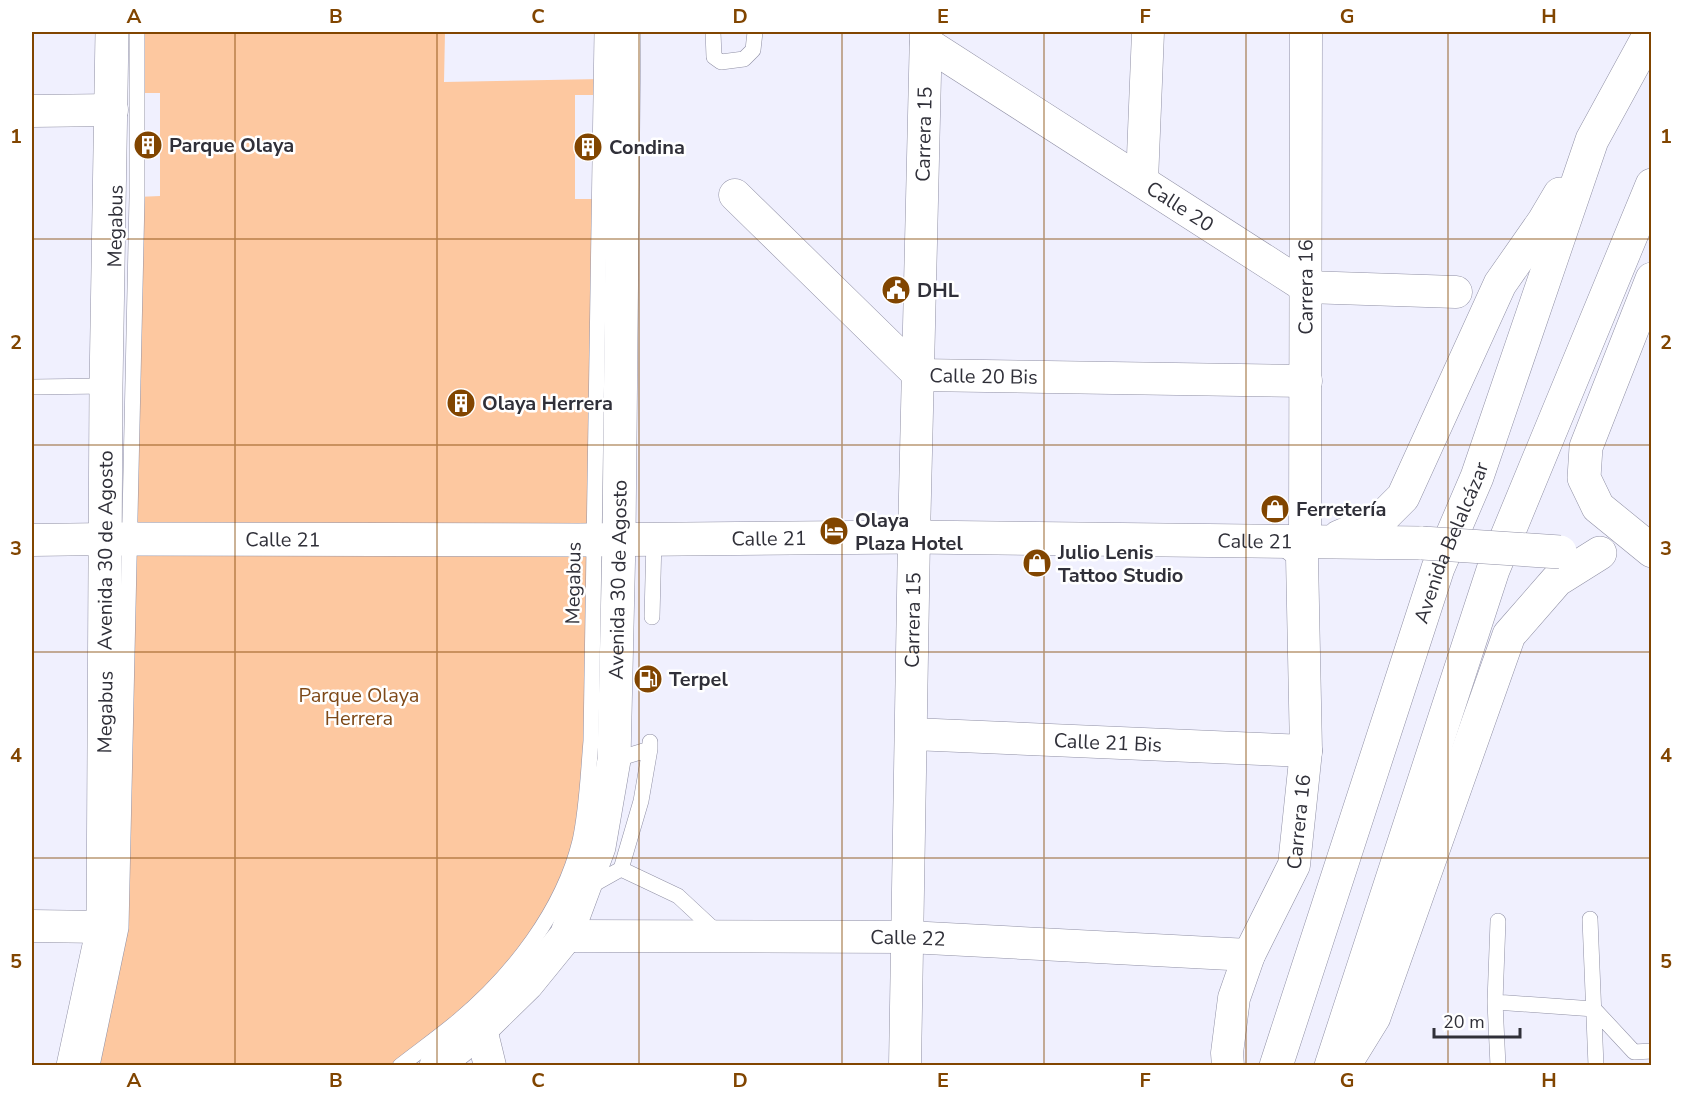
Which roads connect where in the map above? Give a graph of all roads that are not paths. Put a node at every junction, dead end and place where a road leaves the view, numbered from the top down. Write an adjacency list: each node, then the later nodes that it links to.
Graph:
1 (112, 32): 11 (main road, Avenida 30 de Agosto)
2 (137, 32): 25 (lane, Megabus)
3 (602, 32): 26 (lane, Megabus)
4 (624, 32): 26 (main road, Avenida 30 de Agosto)
5 (713, 32): 6 (lane)
6 (754, 32)
7 (1148, 32): 14 (street)
8 (1306, 32): 18 (street, Carrera 16)
9 (1651, 32): 13 (main road, Avenida Belalcázar)
10 (926, 38): 14 (street, Calle 20); 20 (street, Carrera 15)
11 (112, 110): 12 (street); 22 (main road, Avenida 30 de Agosto)
12 (32, 111)
13 (1592, 140): 29 (main road); 57 (main road, Avenida Belalcázar)
14 (1142, 181): 18 (street, Calle 20)
15 (1652, 185): 58 (main road)
16 (735, 195): 20 (street, Calle 20 Bis)
17 (1652, 279): 30 (main road)
18 (1306, 287): 19 (street); 21 (street, Carrera 16)
19 (1456, 292)
20 (919, 375): 21 (street, Calle 20 Bis); 24 (street, Carrera 15)
21 (1306, 381): 29 (street, Carrera 16)
22 (106, 386): 23 (lane); 25 (main road, Avenida 30 de Agosto)
23 (32, 387)
24 (914, 537): 27 (main road, Calle 21); 29 (main road, Calle 21); 33 (street, Carrera 15)
25 (118, 539): 26 (main road, Calle 21); 28 (street, Calle 21); 41 (main road, Avenida 30 de Agosto); 51 (lane, Megabus)
26 (607, 539): 27 (main road, Calle 21); 35 (main road, Avenida 30 de Agosto); 52 (lane, Megabus)
27 (654, 539): 32 (lane)
28 (32, 540)
29 (1304, 548): 31 (main road, Calle 21, bridge); 34 (street, Carrera 16)
30 (1652, 552): 31 (main road, Calle 21)
31 (1599, 553): 59 (main road)
32 (652, 617)
33 (912, 734): 34 (street, Calle 21 Bis); 44 (street, Carrera 15)
34 (1306, 751): 45 (street, Carrera 16)
35 (614, 760): 36 (lane); 37 (main road, Avenida 30 de Agosto)
36 (621, 869): 37 (lane); 43 (lane)
37 (584, 890): 42 (main road, Avenida 30 de Agosto)
38 (1590, 919): 47 (lane)
39 (1498, 921): 46 (lane)
40 (32, 926): 41 (street)
41 (103, 927): 50 (main road, Avenida 30 de Agosto)
42 (566, 936): 43 (street, Calle 22); 48 (main road, Avenida 30 de Agosto)
43 (722, 936): 44 (street, Calle 22)
44 (908, 937): 45 (street, Calle 22); 55 (street, Carrera 15)
45 (1249, 956): 56 (street, Carrera 16)
46 (1495, 1002): 47 (lane); 60 (lane)
47 (1594, 1009): 49 (lane); 61 (lane)
48 (481, 1029): 53 (main road, Avenida 30 de Agosto); 54 (street)
49 (1652, 1052)
50 (73, 1065)
51 (92, 1065)
52 (399, 1065)
53 (436, 1065)
54 (490, 1065)
55 (905, 1065)
56 (1228, 1065)
57 (1276, 1065)
58 (1331, 1065)
59 (1344, 1065)
60 (1498, 1065)
61 (1596, 1065)

